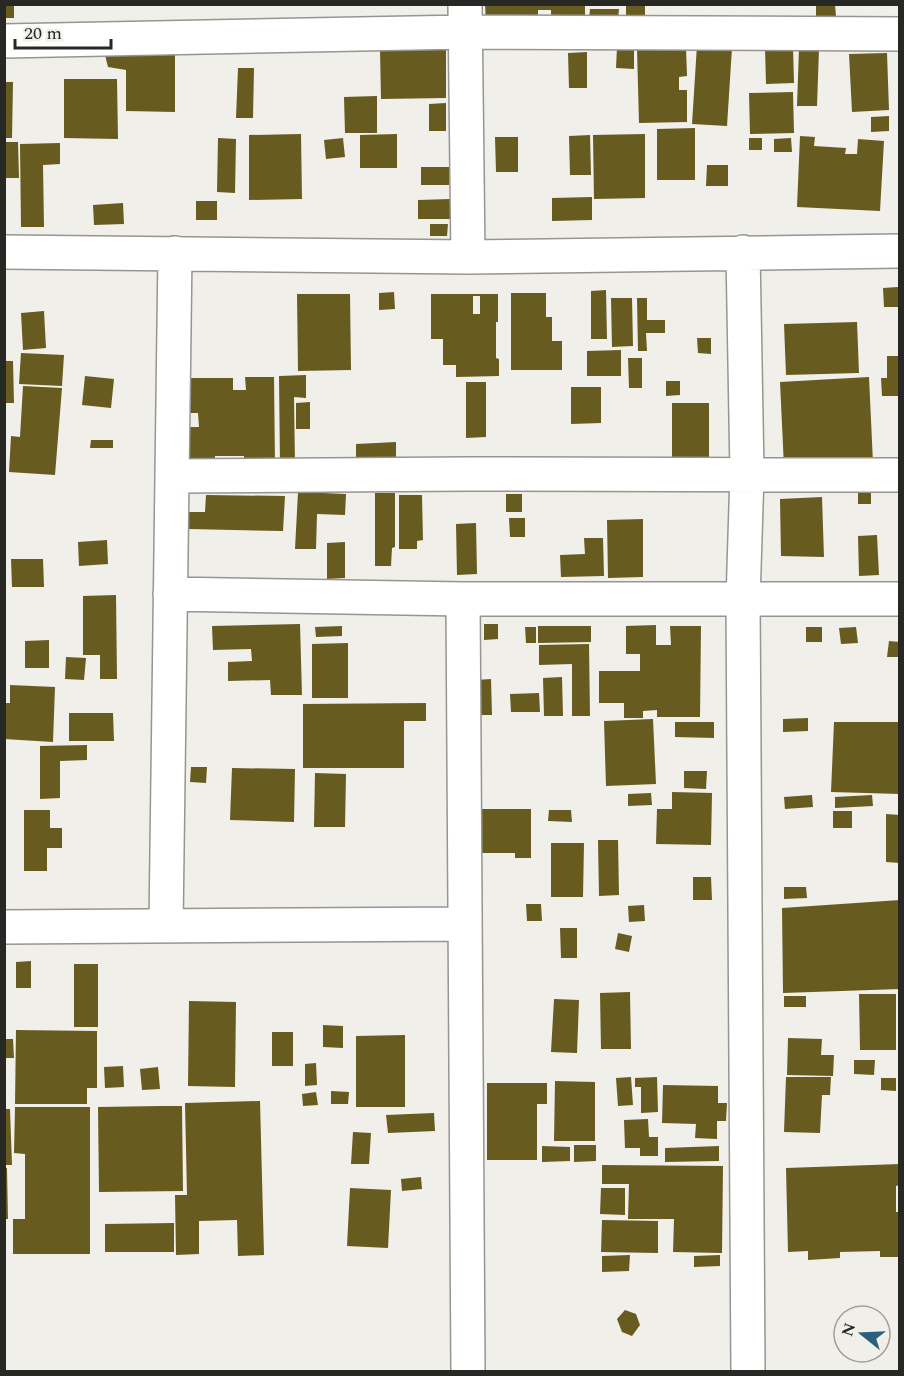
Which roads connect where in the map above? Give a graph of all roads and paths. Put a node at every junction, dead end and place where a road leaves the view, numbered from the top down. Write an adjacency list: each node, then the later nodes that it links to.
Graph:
1 (465, 18): 2 (street); 3 (street); 8 (street)
2 (900, 34)
3 (4, 41)
4 (900, 250): 6 (street)
5 (4, 252): 7 (street)
6 (743, 252): 8 (street); 9 (street)
7 (175, 253): 8 (street); 11 (street)
8 (468, 257)
9 (747, 474): 10 (street); 11 (street); 15 (street)
10 (900, 475)
11 (172, 476): 12 (street)
12 (171, 594): 13 (street); 17 (street)
13 (463, 599): 15 (street); 16 (street)
14 (900, 599): 15 (street)
15 (743, 600): 20 (street)
16 (465, 924): 17 (street); 19 (street)
17 (166, 926): 18 (street)
18 (4, 927)
19 (468, 1371)
20 (748, 1371)

